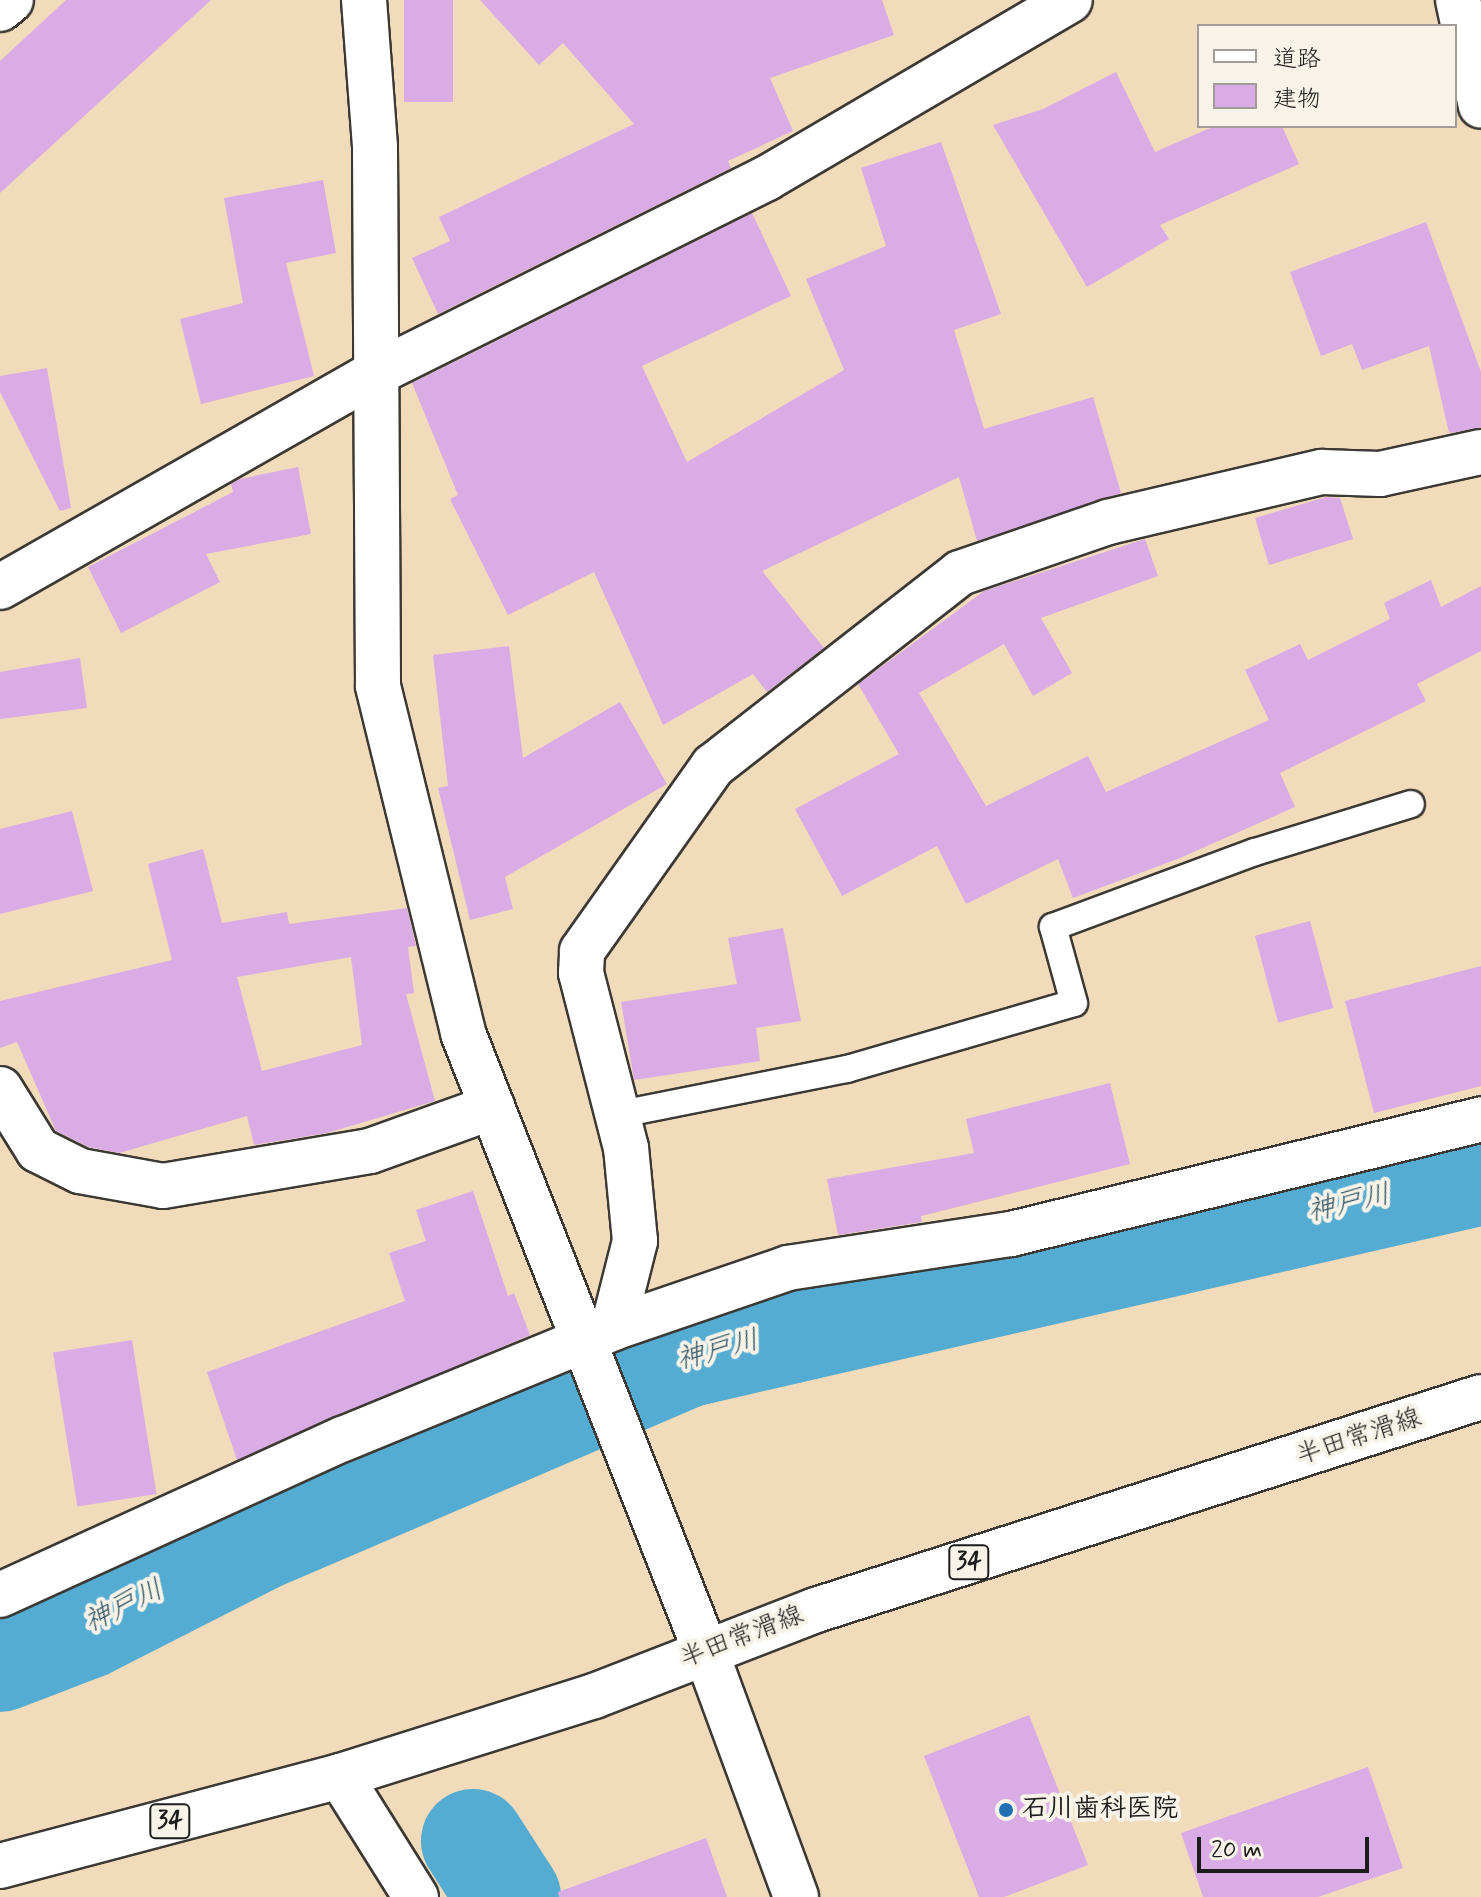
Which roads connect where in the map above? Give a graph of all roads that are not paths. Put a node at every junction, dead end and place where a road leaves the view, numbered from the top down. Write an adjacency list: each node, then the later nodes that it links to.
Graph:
1 (11, 0): 5 (street)
2 (364, 0): 7 (street)
3 (1070, 0): 7 (street)
4 (1458, 0): 6 (street)
5 (0, 9)
6 (1481, 106)
7 (374, 374): 9 (street); 12 (street)
8 (1481, 452): 13 (street)
9 (0, 587)
10 (1411, 804): 13 (lane)
11 (0, 1089): 12 (street)
12 (492, 1107): 15 (street)
13 (616, 1115): 15 (street)
14 (1481, 1119): 15 (street)
15 (594, 1342): 17 (street); 18 (street)
16 (1481, 1397): 18 (street, 半田常滑線 / 34)
17 (0, 1595)
18 (706, 1652): 19 (street, 半田常滑線 / 34); 22 (street)
19 (340, 1776): 20 (street, 半田常滑線 / 34); 21 (street)
20 (0, 1866)
21 (416, 1897)
22 (796, 1897)

